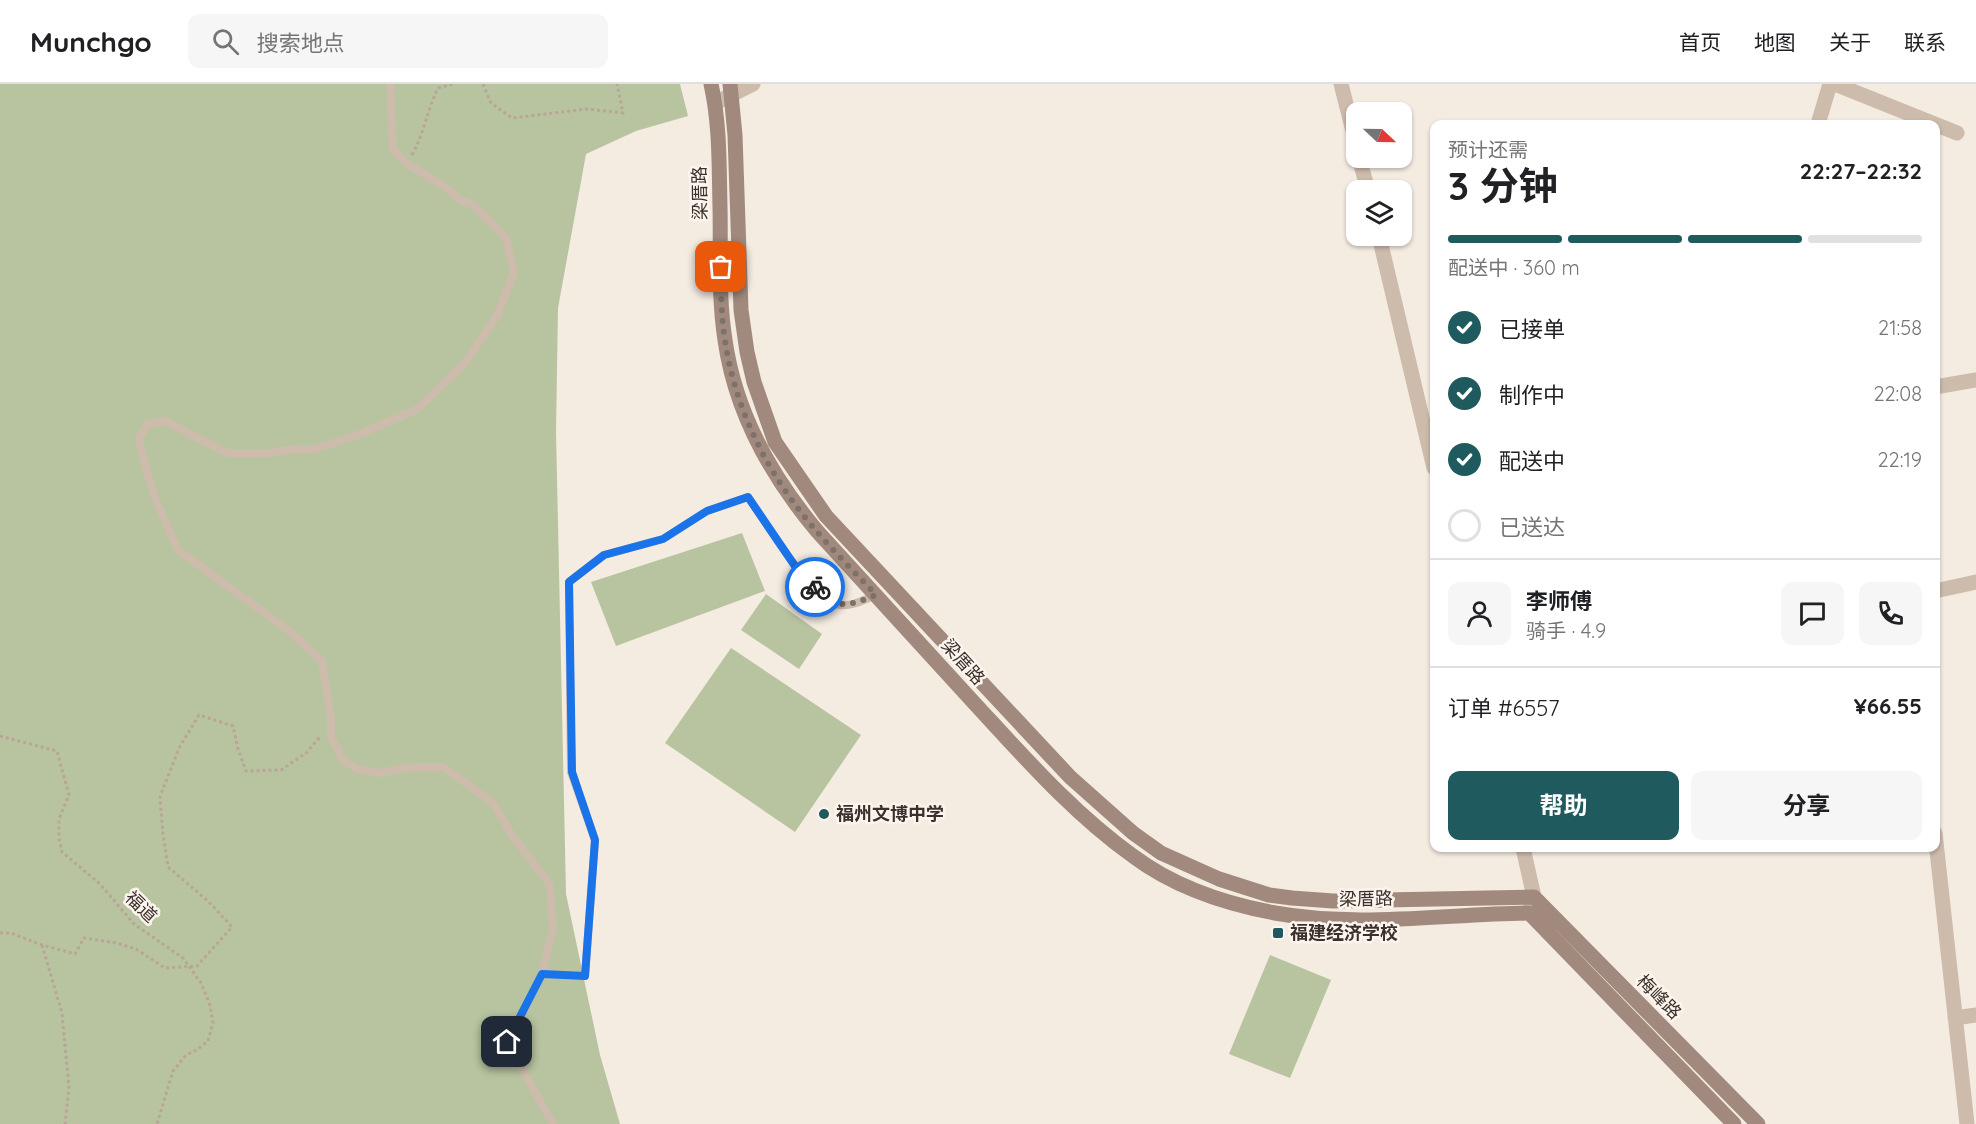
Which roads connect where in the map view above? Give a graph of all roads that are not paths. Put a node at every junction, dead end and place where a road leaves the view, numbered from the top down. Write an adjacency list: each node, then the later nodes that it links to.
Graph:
1 (390, 84): 25 (lane)
2 (711, 84): 8 (main road, 梁厝路)
3 (753, 84): 7 (street)
4 (1341, 84): 9 (street)
5 (1830, 84): 10 (street)
6 (1835, 84): 11 (street)
7 (731, 89): 8 (street); 23 (main road, 梁厝路)
8 (715, 103): 20 (main road, 梁厝路)
9 (1346, 104)
10 (1819, 120)
11 (1925, 120)
12 (1940, 126): 13 (street)
13 (1957, 133)
14 (1381, 246): 17 (street)
15 (1976, 380): 16 (street)
16 (1940, 386)
17 (1430, 451)
18 (1976, 582): 19 (street)
19 (1940, 590)
20 (876, 595): 24 (main road, 梁厝路); 25 (lane)
21 (1523, 852): 23 (street)
22 (1937, 852): 27 (street)
23 (1534, 897): 24 (street); 30 (main road, 梅峰路)
24 (1529, 913): 29 (main road, 梅峰路)
25 (542, 974): 28 (lane)
26 (1976, 1016): 27 (street)
27 (1956, 1018): 31 (street)
28 (553, 1124)
29 (1734, 1124)
30 (1758, 1124)
31 (1967, 1124)

